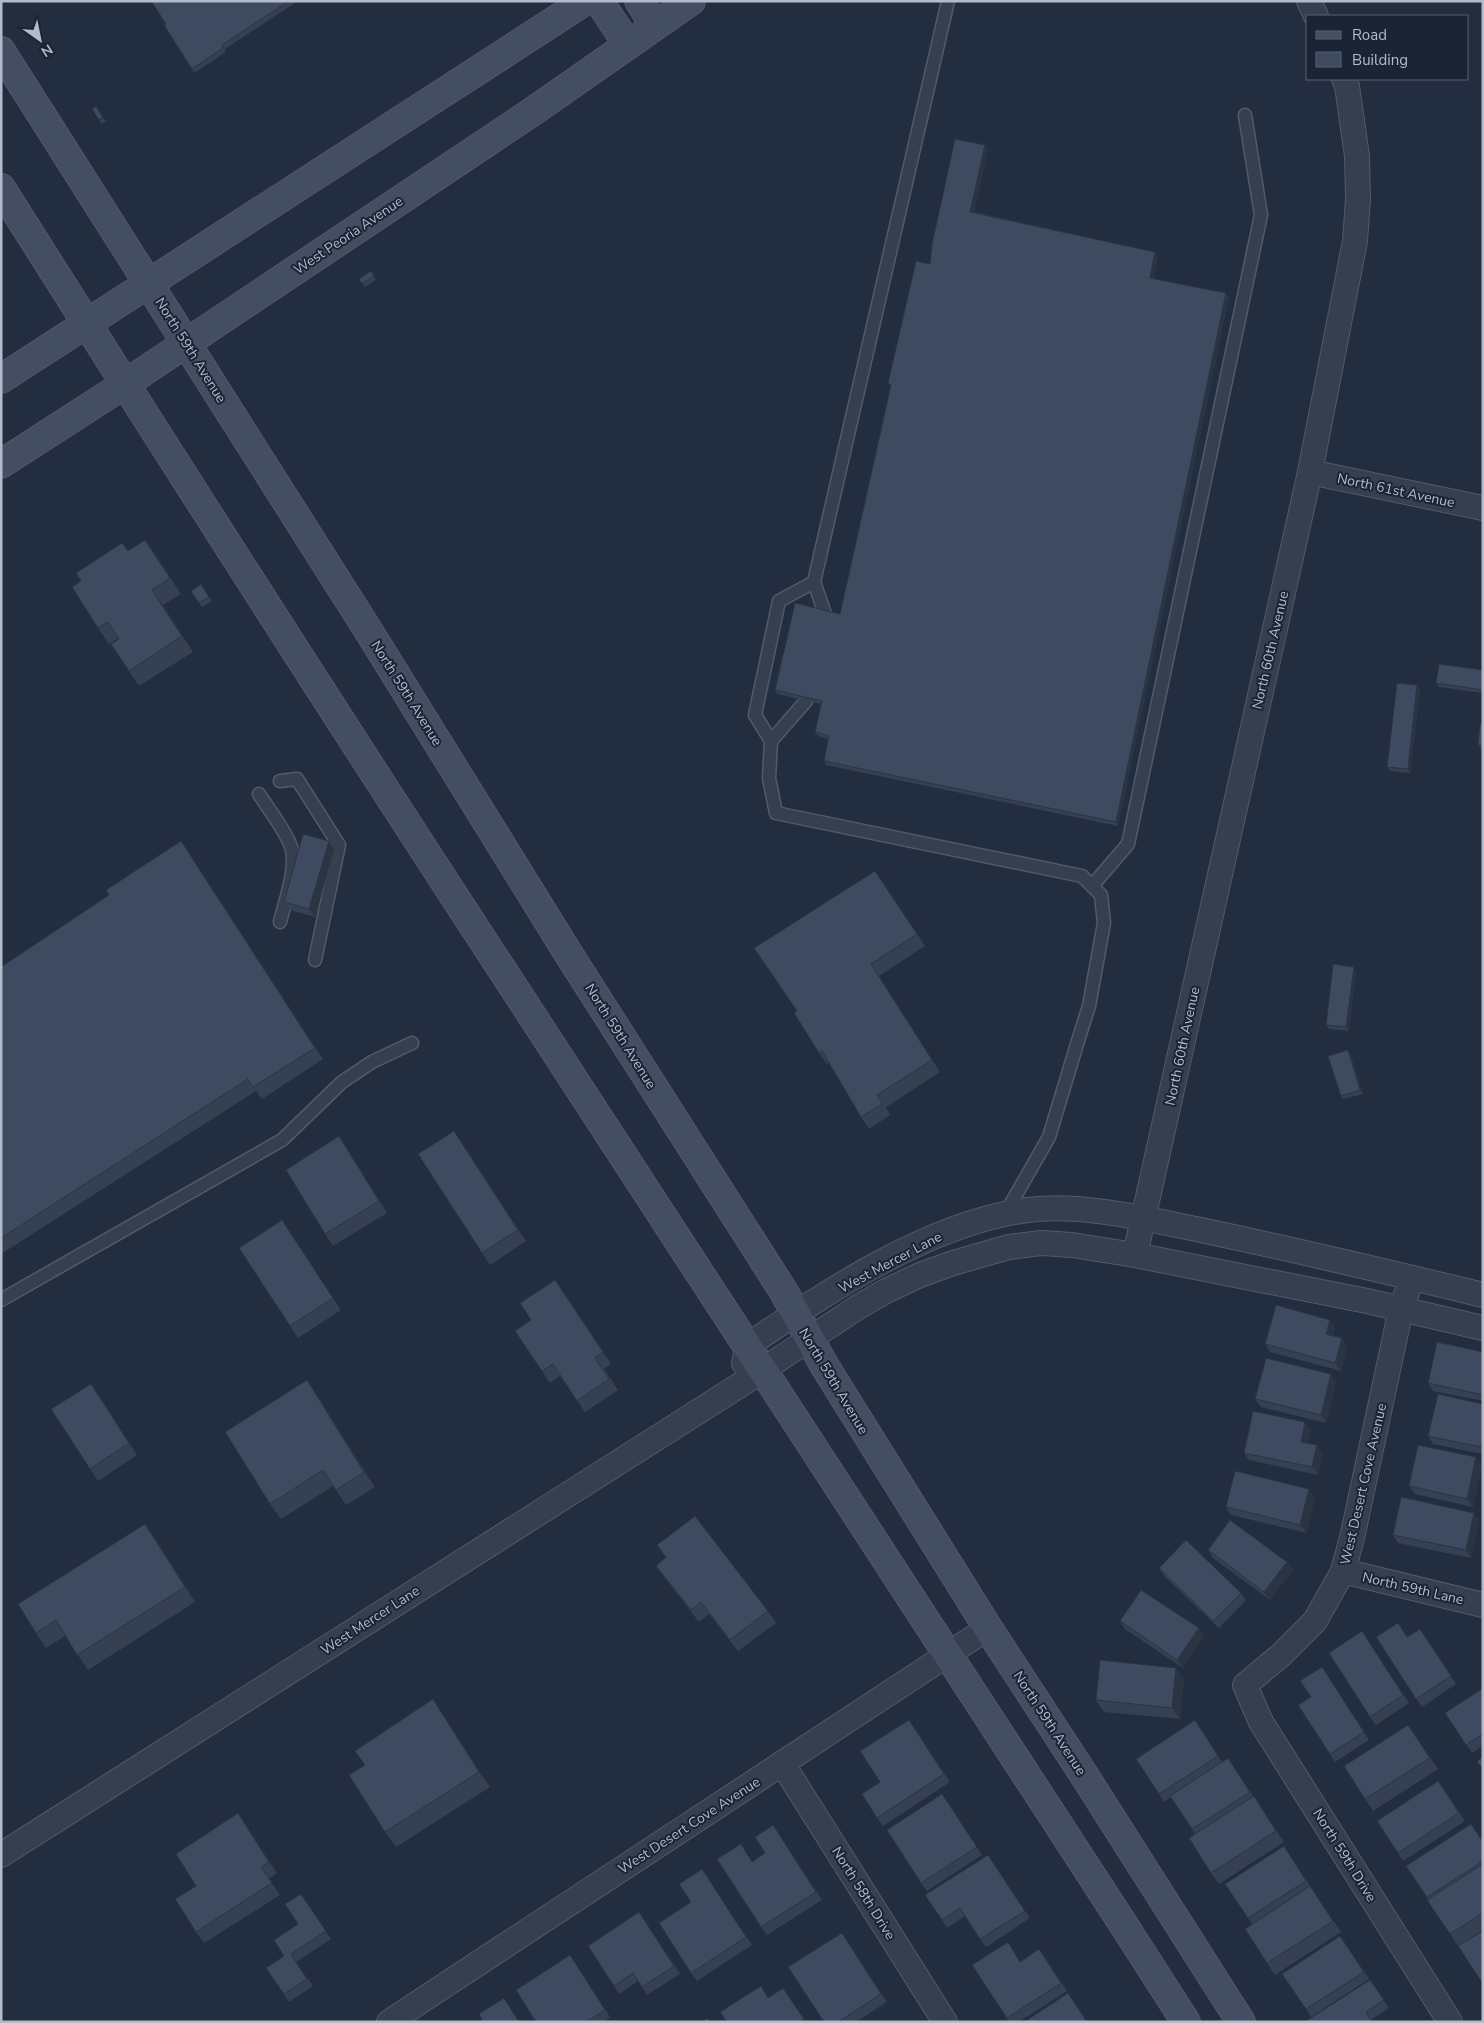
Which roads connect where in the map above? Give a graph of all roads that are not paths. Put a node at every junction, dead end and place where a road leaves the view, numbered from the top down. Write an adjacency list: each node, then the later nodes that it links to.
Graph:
1 (585, 1): 14 (main road)
2 (599, 1): 9 (main road)
3 (639, 1): 8 (main road)
4 (691, 1): 8 (main road, West Peoria Avenue)
5 (948, 1): 22 (lane)
6 (1309, 1): 7 (street)
7 (1316, 15)
8 (655, 26): 9 (main road, West Peoria Avenue)
9 (628, 45): 16 (main road, West Peoria Avenue)
10 (1, 51): 14 (main road, North 59th Avenue)
11 (1344, 80): 20 (street, North 60th Avenue)
12 (1246, 115): 28 (lane)
13 (1, 188): 15 (main road)
14 (149, 284): 15 (main road); 16 (main road, North 59th Avenue)
15 (87, 324): 17 (main road); 18 (main road)
16 (186, 343): 18 (main road, West Peoria Avenue); 39 (main road, North 59th Avenue)
17 (1, 379)
18 (125, 384): 19 (main road, West Peoria Avenue); 42 (main road)
19 (1, 464)
20 (1310, 472): 21 (street, North 61st Avenue); 33 (street, North 60th Avenue)
21 (1483, 508)
22 (814, 582): 23 (lane); 25 (lane)
23 (821, 633)
24 (813, 672): 25 (lane)
25 (771, 741): 28 (lane)
26 (280, 781): 30 (lane)
27 (259, 794): 29 (lane)
28 (1092, 886): 32 (lane)
29 (280, 922)
30 (315, 960)
31 (412, 1042): 37 (lane)
32 (1005, 1214): 33 (street, West Mercer Lane); 39 (street, West Mercer Lane)
33 (1144, 1219): 34 (street, North 60th Avenue); 35 (street)
34 (1135, 1255): 38 (street); 41 (street, West Mercer Lane)
35 (1412, 1278): 36 (street); 38 (street, West Desert Cove Avenue)
36 (1483, 1295)
37 (1, 1300)
38 (1401, 1310): 40 (street); 45 (street, West Desert Cove Avenue)
39 (795, 1314): 41 (main road, North 59th Avenue); 42 (street, West Mercer Lane)
40 (1483, 1328)
41 (809, 1339): 43 (street, West Mercer Lane); 47 (main road, North 59th Avenue)
42 (748, 1345): 43 (main road); 44 (street)
43 (763, 1369): 44 (street, West Mercer Lane); 48 (main road)
44 (740, 1385): 51 (street, West Mercer Lane)
45 (1343, 1571): 46 (street, North 59th Lane); 49 (street, West Desert Cove Avenue)
46 (1483, 1606)
47 (988, 1628): 48 (street, West Desert Cove Avenue); 55 (main road, North 59th Avenue)
48 (950, 1654): 50 (street, West Desert Cove Avenue); 54 (main road)
49 (1245, 1685): 56 (street, North 59th Drive)
50 (782, 1763): 52 (street, West Desert Cove Avenue); 53 (street, North 58th Drive)
51 (1, 1855)
52 (389, 2022)
53 (945, 2022)
54 (1186, 2022)
55 (1241, 2022)
56 (1450, 2022)

